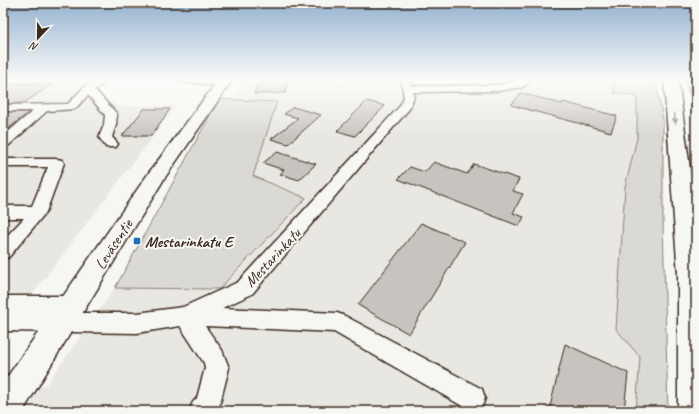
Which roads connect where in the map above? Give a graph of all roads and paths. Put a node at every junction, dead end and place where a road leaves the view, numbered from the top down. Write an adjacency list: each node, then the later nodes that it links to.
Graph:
1 (79, 98): 7 (street)
2 (97, 98): 9 (street)
3 (213, 98): 15 (main road, Leväsentie)
4 (408, 98): 16 (street, Mestarinkatu)
5 (673, 98): 21 (highway, one-way to 21)
6 (3, 108): 7 (street)
7 (44, 108): 8 (street)
8 (3, 143)
9 (111, 144)
10 (3, 163): 12 (street)
11 (3, 212): 12 (street)
12 (38, 212): 13 (street)
13 (3, 252)
14 (3, 305): 15 (street)
15 (68, 313): 16 (street, Mestarinkatu); 17 (street); 19 (main road, Leväsentie)
16 (185, 316): 18 (street); 20 (street)
17 (3, 321)
18 (473, 398)
19 (4, 411)
20 (202, 411)
21 (696, 411)

